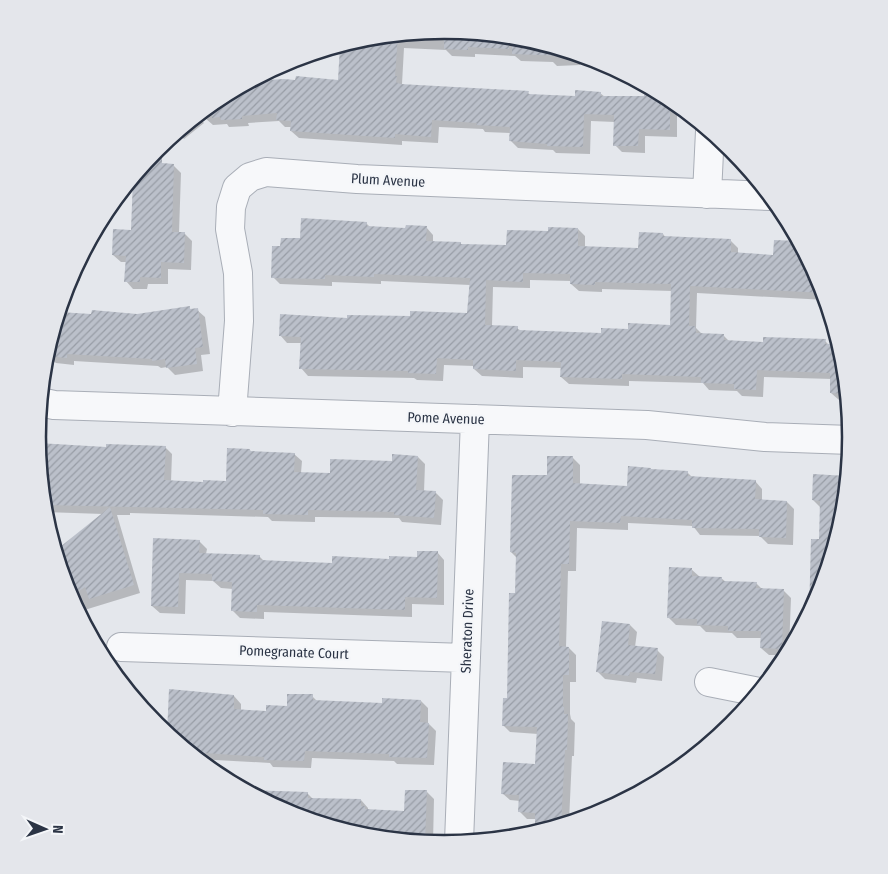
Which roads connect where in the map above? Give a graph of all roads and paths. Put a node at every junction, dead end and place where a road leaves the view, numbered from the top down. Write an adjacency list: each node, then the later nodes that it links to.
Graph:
1 (710, 140): 2 (street)
2 (707, 194): 3 (street, Plum Avenue); 5 (street, Plum Avenue)
3 (760, 196)
4 (48, 404): 5 (street, Pome Avenue)
5 (232, 412): 6 (street, Pome Avenue)
6 (475, 419): 7 (street, Pome Avenue); 9 (street, Sheraton Drive)
7 (842, 440)
8 (121, 646): 9 (street, Pomegranate Court)
9 (466, 658): 12 (street, Sheraton Drive)
10 (709, 682): 11 (street)
11 (751, 691)
12 (459, 834)

